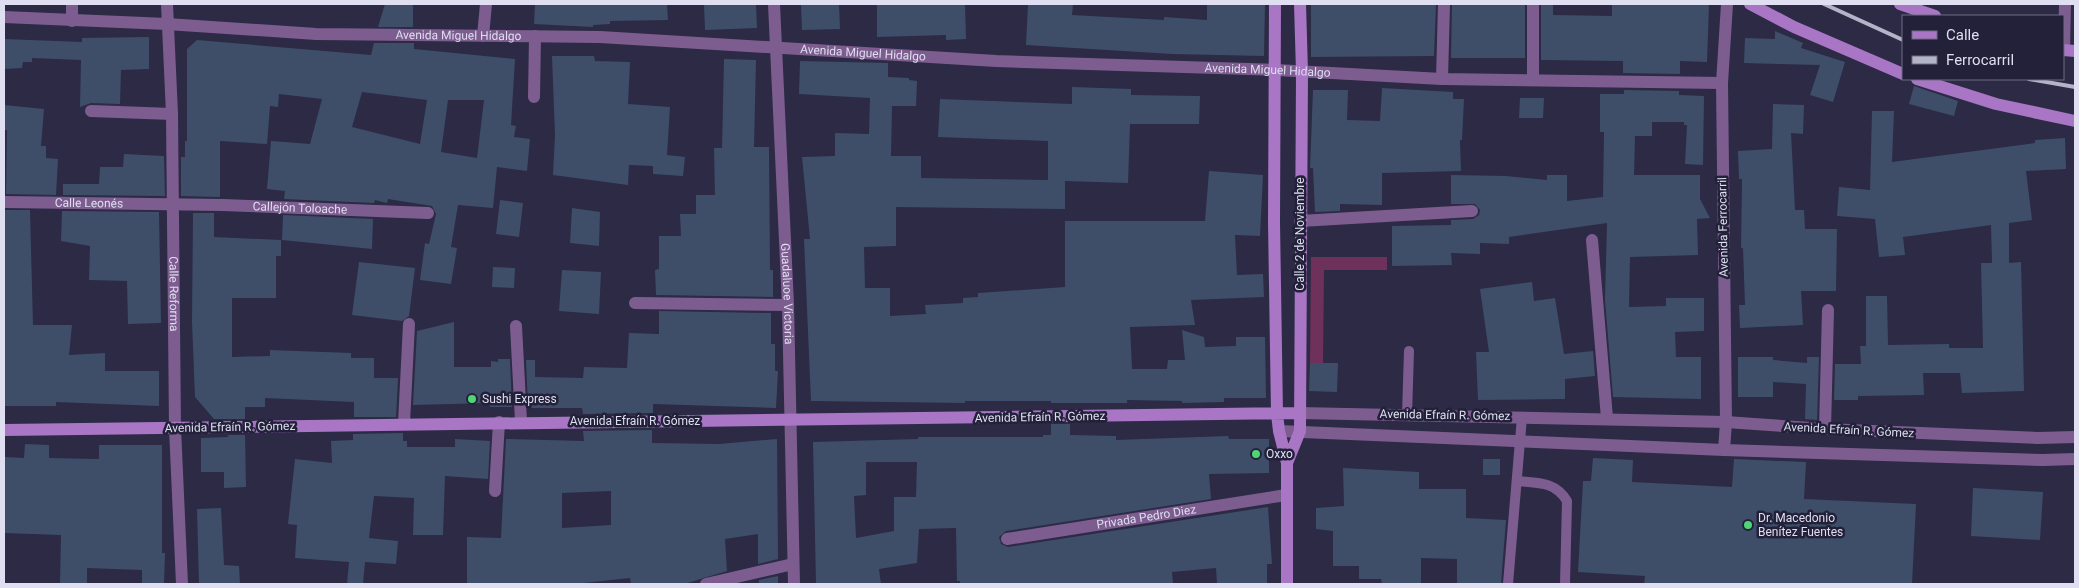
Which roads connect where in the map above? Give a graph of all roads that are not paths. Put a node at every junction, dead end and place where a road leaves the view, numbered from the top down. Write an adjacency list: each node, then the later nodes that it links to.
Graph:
1 (72, 4): 15 (street)
2 (167, 4): 16 (street, Calle Reforma)
3 (486, 4): 17 (street)
4 (774, 4): 19 (street, Guadaluoe Victoria)
5 (1275, 4): 21 (street, Calle 2 de Noviembre)
6 (1300, 4): 22 (street, Calle 2 de Noviembre)
7 (1444, 4): 24 (street)
8 (1533, 4): 25 (street)
9 (1727, 4): 27 (street, Avenida Ferrocarril)
10 (1750, 4): 23 (street)
11 (1900, 4): 13 (street)
12 (2065, 4): 20 (street)
13 (1932, 15)
14 (4, 17): 15 (street, Avenida Miguel Hidalgo)
15 (72, 21): 16 (street, Avenida Miguel Hidalgo)
16 (167, 24): 17 (street, Avenida Miguel Hidalgo); 30 (street, Calle Reforma)
17 (483, 36): 18 (street, Avenida Miguel Hidalgo)
18 (535, 36): 19 (street, Avenida Miguel Hidalgo); 28 (street)
19 (775, 46): 21 (street, Avenida Miguel Hidalgo); 39 (street, Guadaluoe Victoria)
20 (2067, 50)
21 (1276, 70): 22 (street, Avenida Miguel Hidalgo); 45 (street, Calle 2 de Noviembre)
22 (1302, 72): 24 (street, Avenida Miguel Hidalgo); 36 (street, Calle 2 de Noviembre)
23 (1902, 74)
24 (1442, 79): 25 (street, Avenida Miguel Hidalgo)
25 (1533, 80): 27 (street, Avenida Miguel Hidalgo)
26 (1920, 80): 31 (street)
27 (1722, 83): 52 (street, Avenida Ferrocarril)
28 (534, 97)
29 (91, 111): 30 (street)
30 (172, 114): 33 (street, Calle Reforma)
31 (2075, 121)
32 (4, 202): 33 (street, Calle Leonés)
33 (173, 205): 35 (street, Callejón Toloache); 54 (street, Calle Reforma)
34 (1472, 211): 36 (street)
35 (428, 213)
36 (1300, 220): 44 (street, Calle 2 de Noviembre)
37 (1592, 240): 48 (street)
38 (636, 303): 39 (street)
39 (788, 306): 49 (street, Guadaluoe Victoria)
40 (1828, 310): 55 (street)
41 (409, 324): 53 (street)
42 (516, 326): 51 (street)
43 (1409, 351): 46 (lane)
44 (1299, 413): 45 (street, Avenida Efraín R. Gómez); 46 (street, Avenida Efraín R. Gómez); 58 (street, Calle 2 de Noviembre)
45 (1278, 414): 49 (street, Avenida Efraín R. Gómez); 57 (street, Calle 2 de Noviembre)
46 (1407, 415): 47 (street, Avenida Efraín R. Gómez)
47 (1522, 416): 48 (street, Avenida Efraín R. Gómez); 60 (lane)
48 (1607, 418): 52 (street, Avenida Efraín R. Gómez)
49 (790, 420): 51 (street, Avenida Efraín R. Gómez); 68 (street, Guadaluoe Victoria)
50 (499, 422): 51 (street, Avenida Efraín R. Gómez); 53 (street, Avenida Efraín R. Gómez); 65 (street)
51 (520, 422)
52 (1726, 422): 55 (street, Avenida Efraín R. Gómez); 61 (street, Avenida Ferrocarril)
53 (404, 423): 54 (street, Avenida Efraín R. Gómez)
54 (175, 428): 56 (street, Avenida Efraín R. Gómez); 69 (street, Calle Reforma)
55 (1825, 429): 59 (street, Avenida Efraín R. Gómez)
56 (4, 430)
57 (1279, 431): 58 (street, Avenida Efraín R. Gómez); 63 (street, Calle 2 de Noviembre)
58 (1300, 431): 60 (street, Avenida Efraín R. Gómez); 63 (street, Calle 2 de Noviembre)
59 (2075, 437)
60 (1519, 440): 61 (street, Avenida Efraín R. Gómez); 64 (lane)
61 (1724, 450): 62 (street, Avenida Efraín R. Gómez)
62 (2075, 458)
63 (1287, 463): 66 (street, Calle 2 de Noviembre)
64 (1517, 481): 73 (lane); 74 (lane)
65 (495, 491)
66 (1286, 496): 67 (street, Privada Pedro Diez); 72 (street, Calle 2 de Noviembre)
67 (1007, 540)
68 (793, 564): 70 (street); 71 (street, Guadaluoe Victoria)
69 (182, 584)
70 (706, 584)
71 (794, 584)
72 (1287, 584)
73 (1508, 584)
74 (1564, 584)

